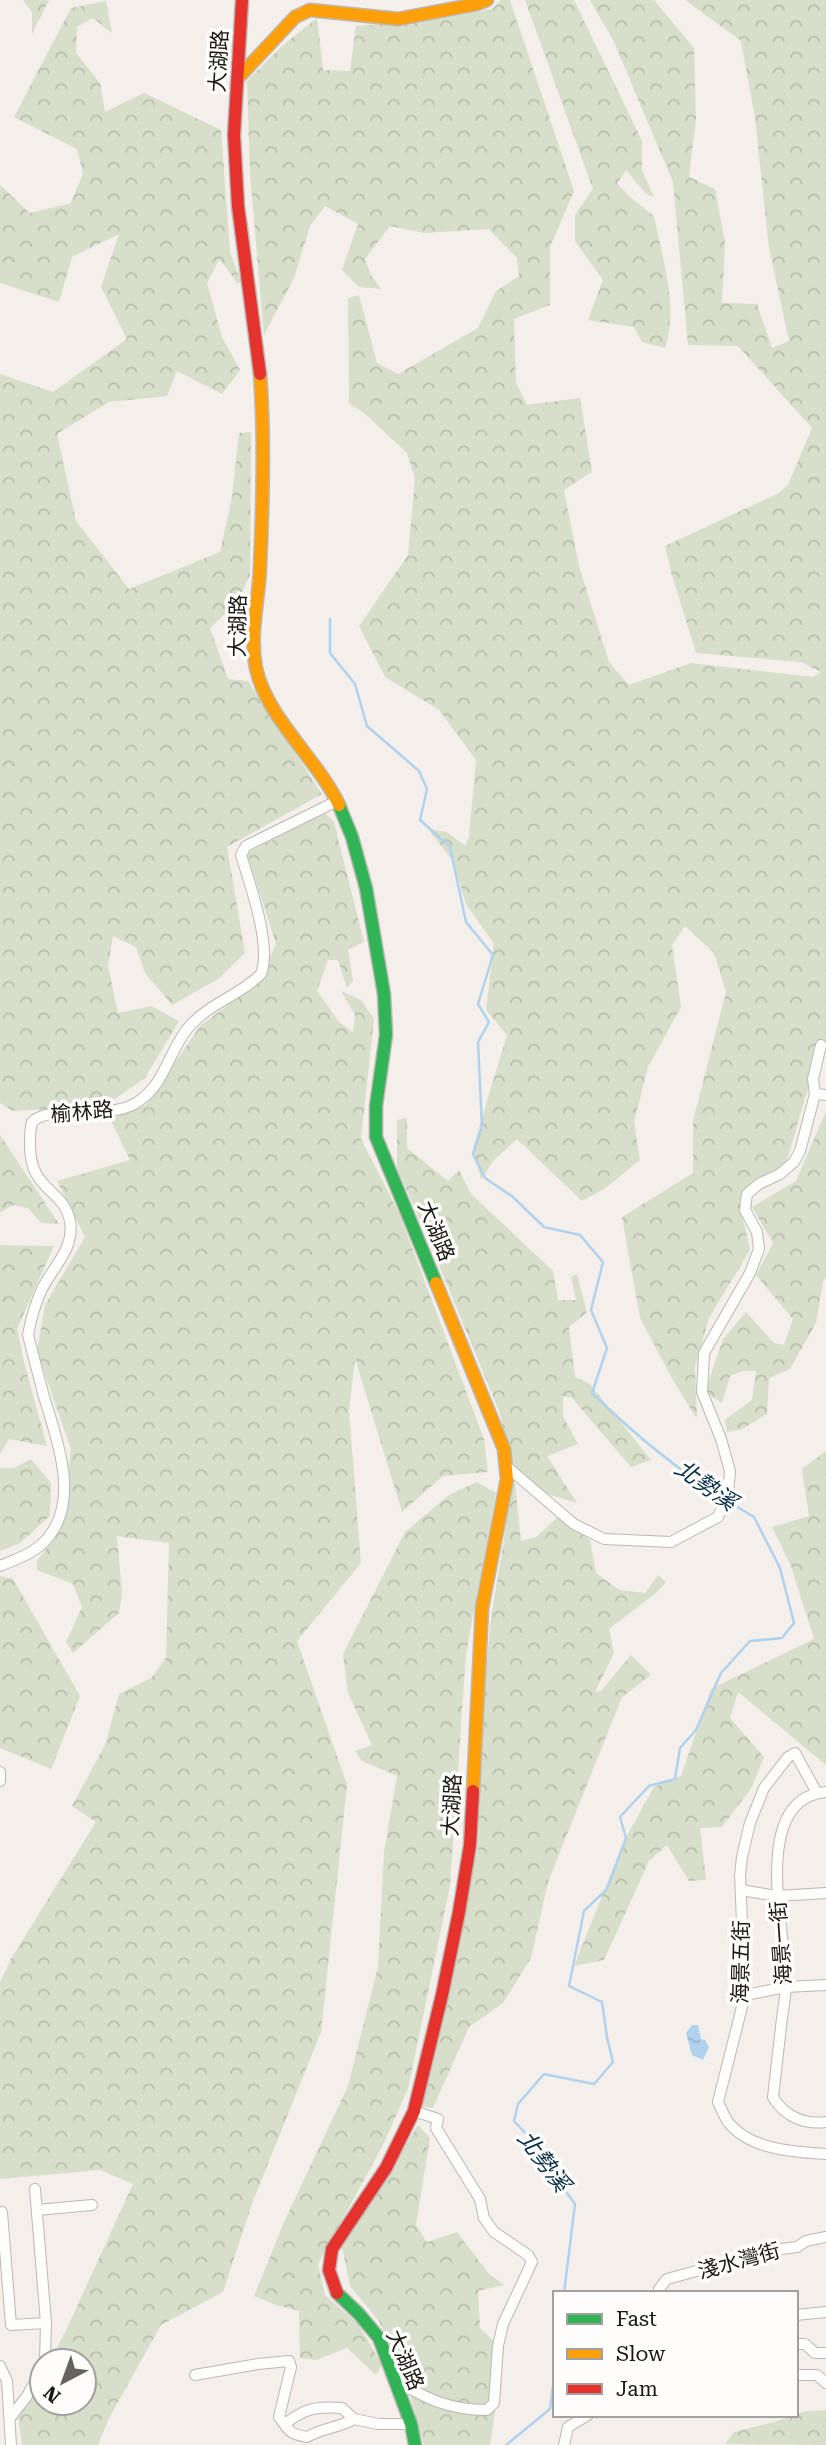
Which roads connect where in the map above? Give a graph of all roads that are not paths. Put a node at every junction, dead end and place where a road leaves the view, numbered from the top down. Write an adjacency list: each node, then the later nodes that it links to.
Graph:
1 (242, 0): 3 (street, 大湖路)
2 (488, 0): 3 (street)
3 (238, 78): 4 (street, 大湖路)
4 (337, 801): 7 (street, 大湖路); 8 (street, 榆林路)
5 (821, 1045): 6 (street)
6 (820, 1094): 7 (street)
7 (506, 1466): 18 (street, 大湖路)
8 (0, 1566)
9 (0, 1772): 10 (street)
10 (0, 1781)
11 (822, 1793): 12 (street, 海景五街); 14 (street, 海景一街)
12 (741, 1891): 14 (street); 17 (street, 海景五街)
13 (826, 1893): 14 (street)
14 (777, 1896): 16 (street, 海景一街)
15 (826, 1985): 16 (street)
16 (786, 1987): 17 (street); 19 (street, 海景一街)
17 (745, 1995): 20 (street, 海景五街)
18 (414, 2111): 36 (street, 大湖路); 36 (street)
19 (826, 2122)
20 (826, 2154)
21 (35, 2189): 23 (street)
22 (92, 2205): 23 (street)
23 (37, 2210): 29 (street)
24 (2, 2212): 29 (street)
25 (826, 2237): 26 (street, 淺水灣街)
26 (659, 2291)
27 (826, 2312): 28 (street)
28 (798, 2315)
29 (46, 2323): 31 (street)
30 (798, 2344): 32 (street)
31 (46, 2347)
32 (826, 2353)
33 (0, 2366): 40 (street)
34 (195, 2375): 42 (street)
35 (798, 2375): 37 (street)
36 (395, 2380): 43 (street, 大湖路)
37 (826, 2383)
38 (28, 2394): 40 (street)
39 (585, 2417): 44 (street)
40 (9, 2418): 46 (street)
41 (354, 2419): 42 (street); 43 (street); 45 (street)
42 (285, 2424): 45 (street)
43 (411, 2424): 47 (street, 大湖路)
44 (565, 2440)
45 (306, 2441)
46 (11, 2445)
47 (415, 2445)

